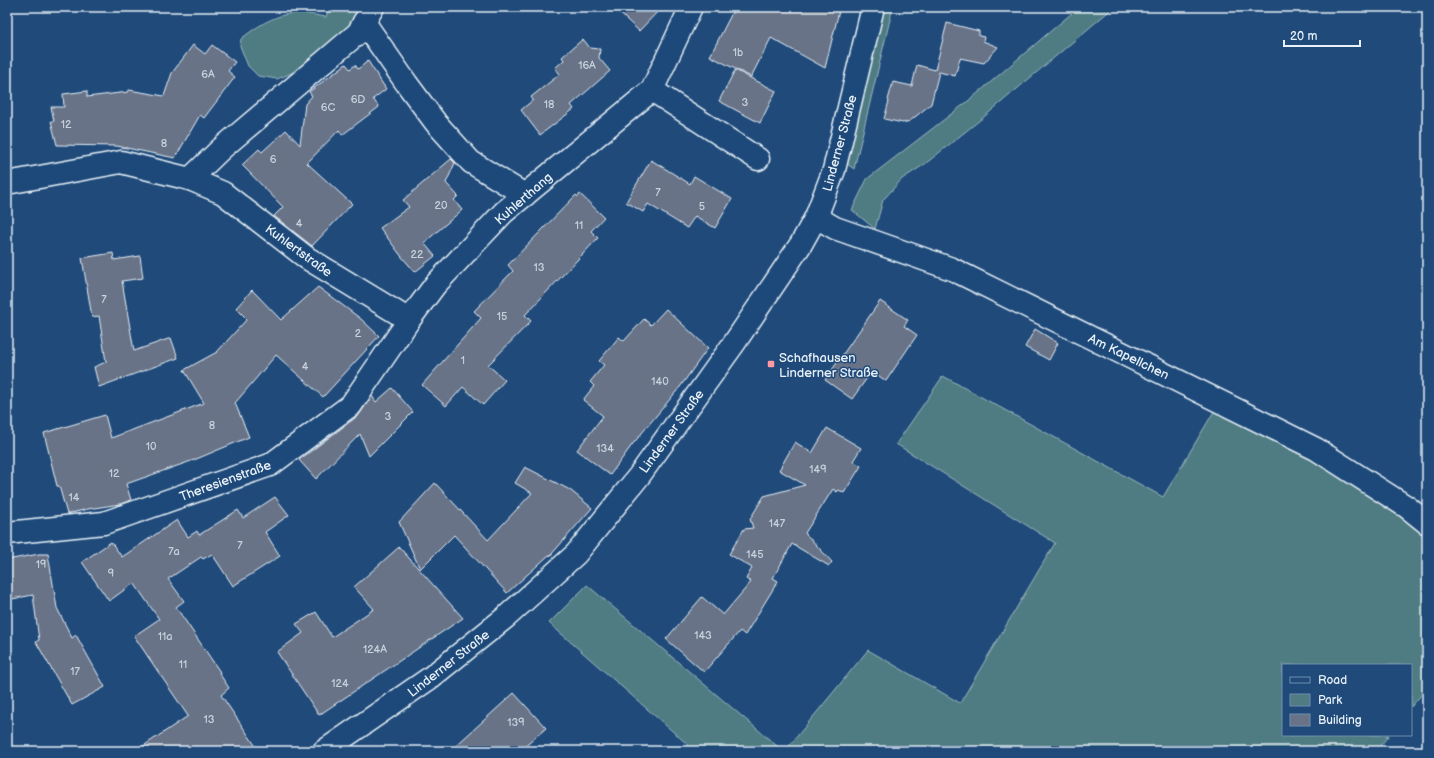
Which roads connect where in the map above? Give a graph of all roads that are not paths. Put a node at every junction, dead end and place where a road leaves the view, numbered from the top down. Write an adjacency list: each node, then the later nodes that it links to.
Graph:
1 (691, 7): 4 (street, Kuhlerthang)
2 (873, 7): 9 (street, Linderner Straße)
3 (368, 15): 6 (street); 8 (street)
4 (652, 90): 5 (street); 8 (street, Kuhlerthang)
5 (758, 159)
6 (190, 179): 7 (street, Kuhlertstraße); 10 (street, Kuhlertstraße)
7 (7, 183)
8 (525, 195): 10 (street, Kuhlerthang)
9 (816, 217): 11 (street, Am Kapellchen); 13 (street, Linderner Straße)
10 (409, 320): 12 (street, Theresienstraße)
11 (1427, 523)
12 (7, 532)
13 (324, 751)

